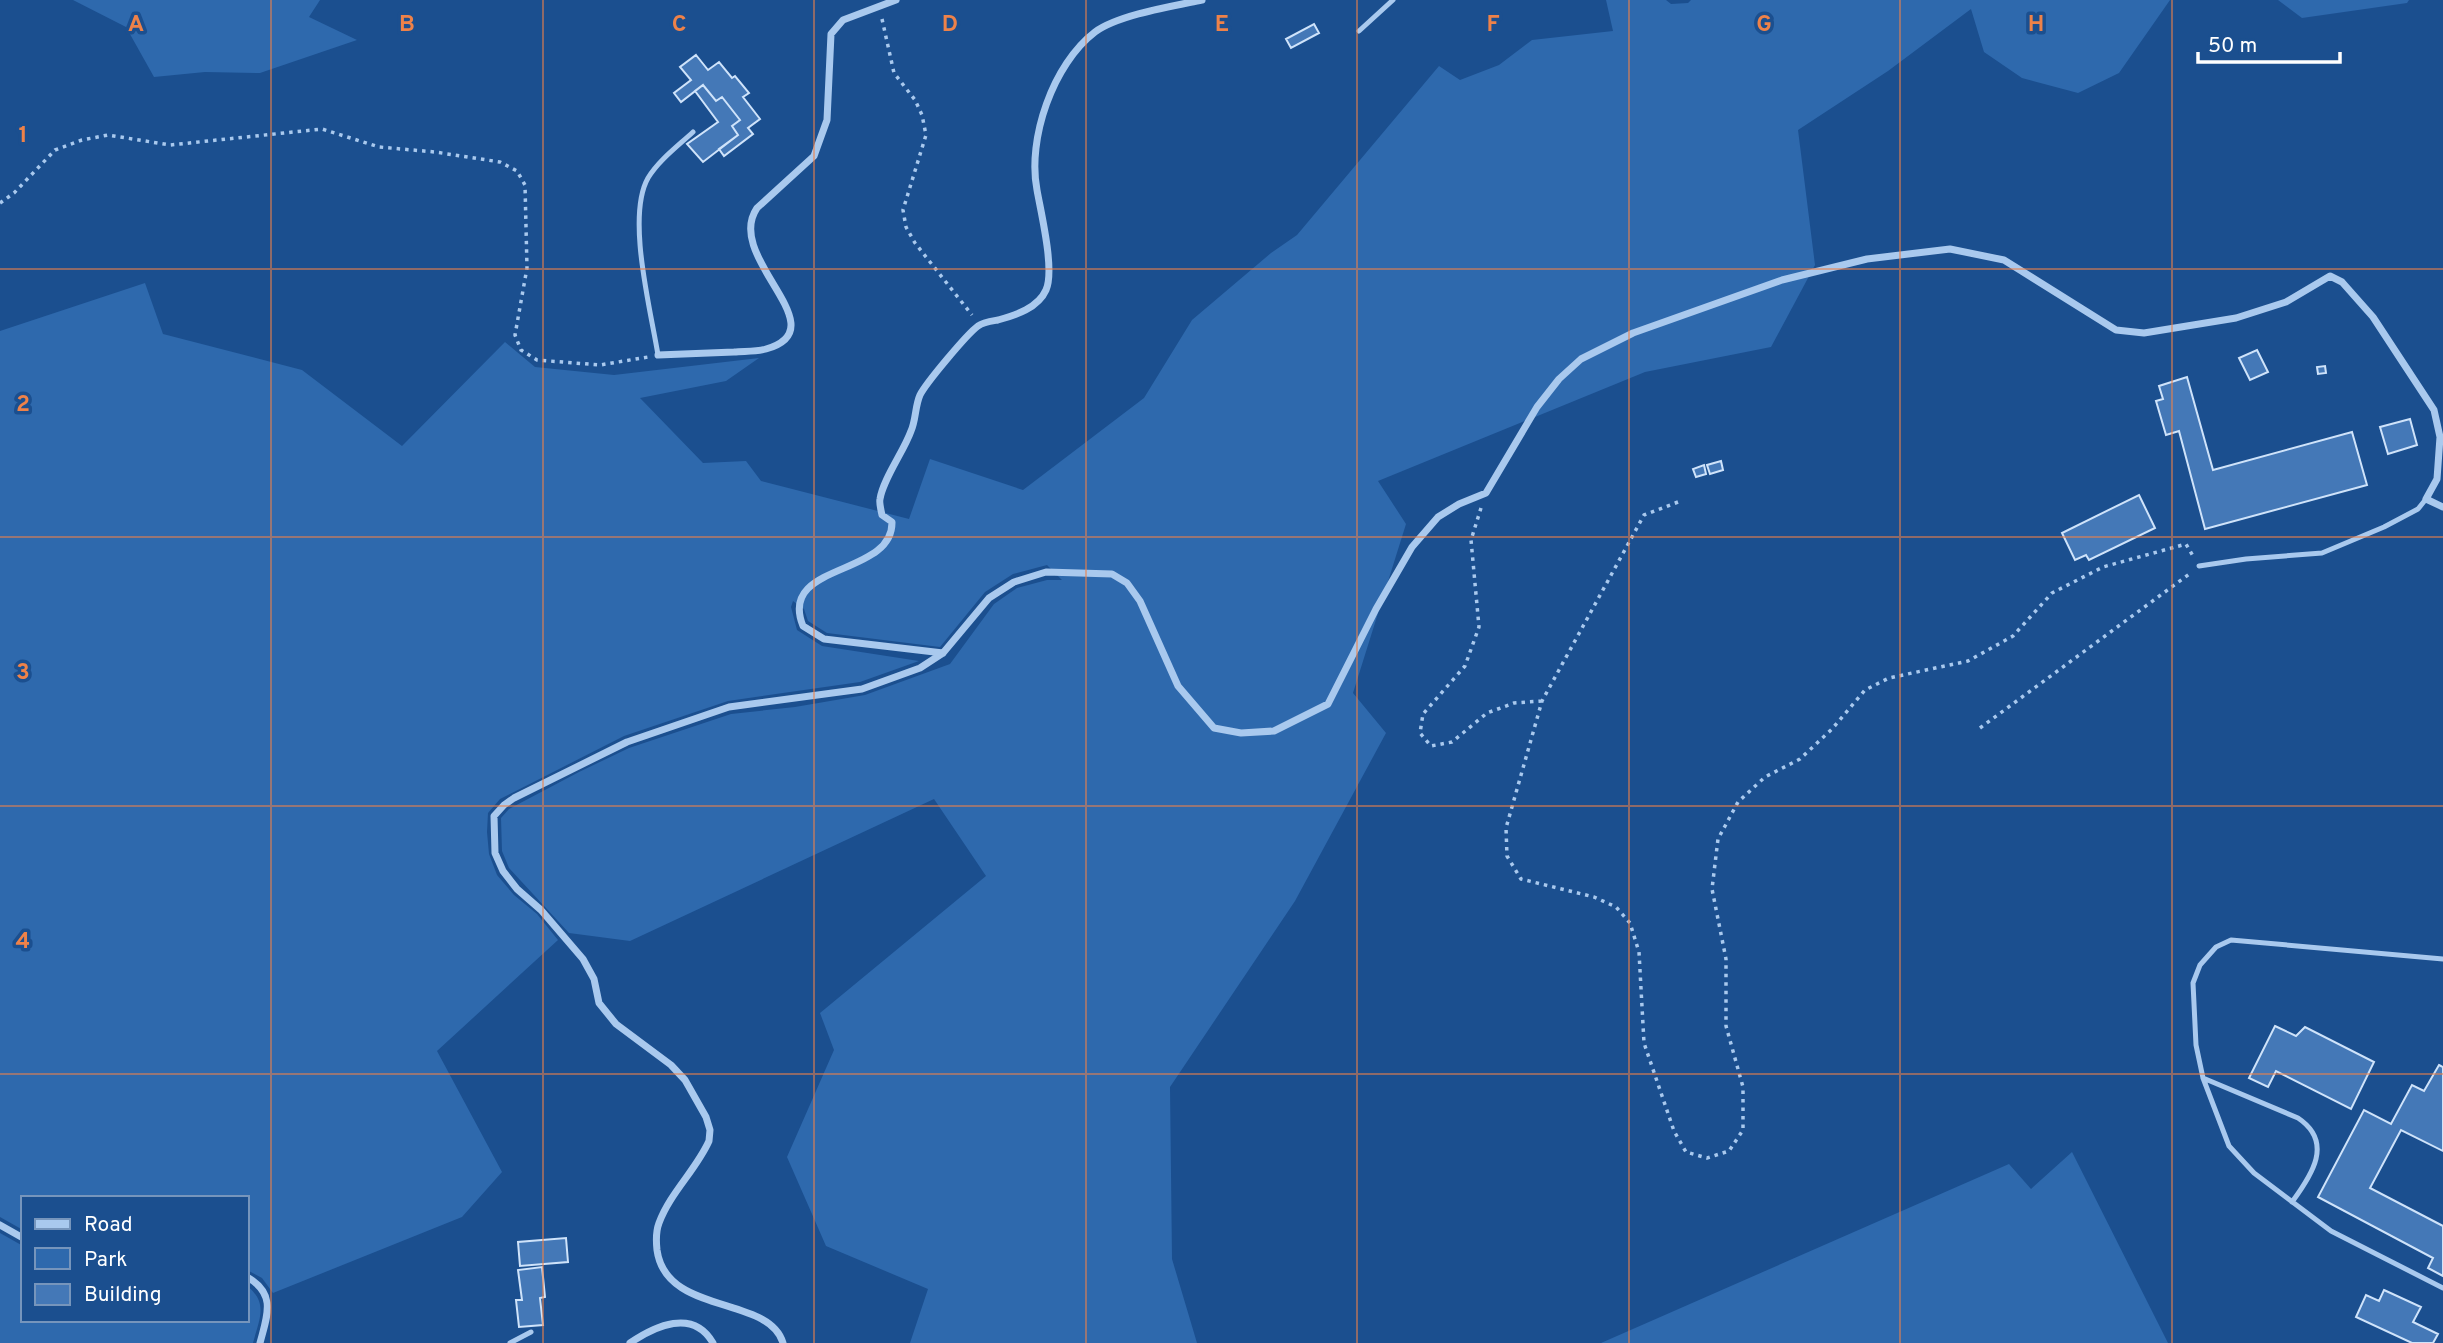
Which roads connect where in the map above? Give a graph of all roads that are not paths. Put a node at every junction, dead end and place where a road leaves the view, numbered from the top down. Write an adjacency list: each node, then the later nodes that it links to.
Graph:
1 (896, 0): 6 (street)
2 (1202, 0): 10 (street)
3 (1393, 0): 4 (lane)
4 (1359, 31)
5 (693, 132): 6 (lane)
6 (658, 355)
7 (2426, 499): 8 (street); 9 (lane); 10 (street)
8 (2443, 507)
9 (2199, 566)
10 (943, 653): 23 (street)
11 (2443, 959): 12 (lane)
12 (2203, 1078): 13 (lane); 13 (lane)
13 (2292, 1202): 17 (lane)
14 (0, 1224): 15 (street)
15 (21, 1237)
16 (248, 1278): 19 (street)
17 (2443, 1288)
18 (531, 1332): 20 (lane)
19 (260, 1343)
20 (510, 1343)
21 (630, 1343): 22 (street)
22 (713, 1343)
23 (783, 1343)

